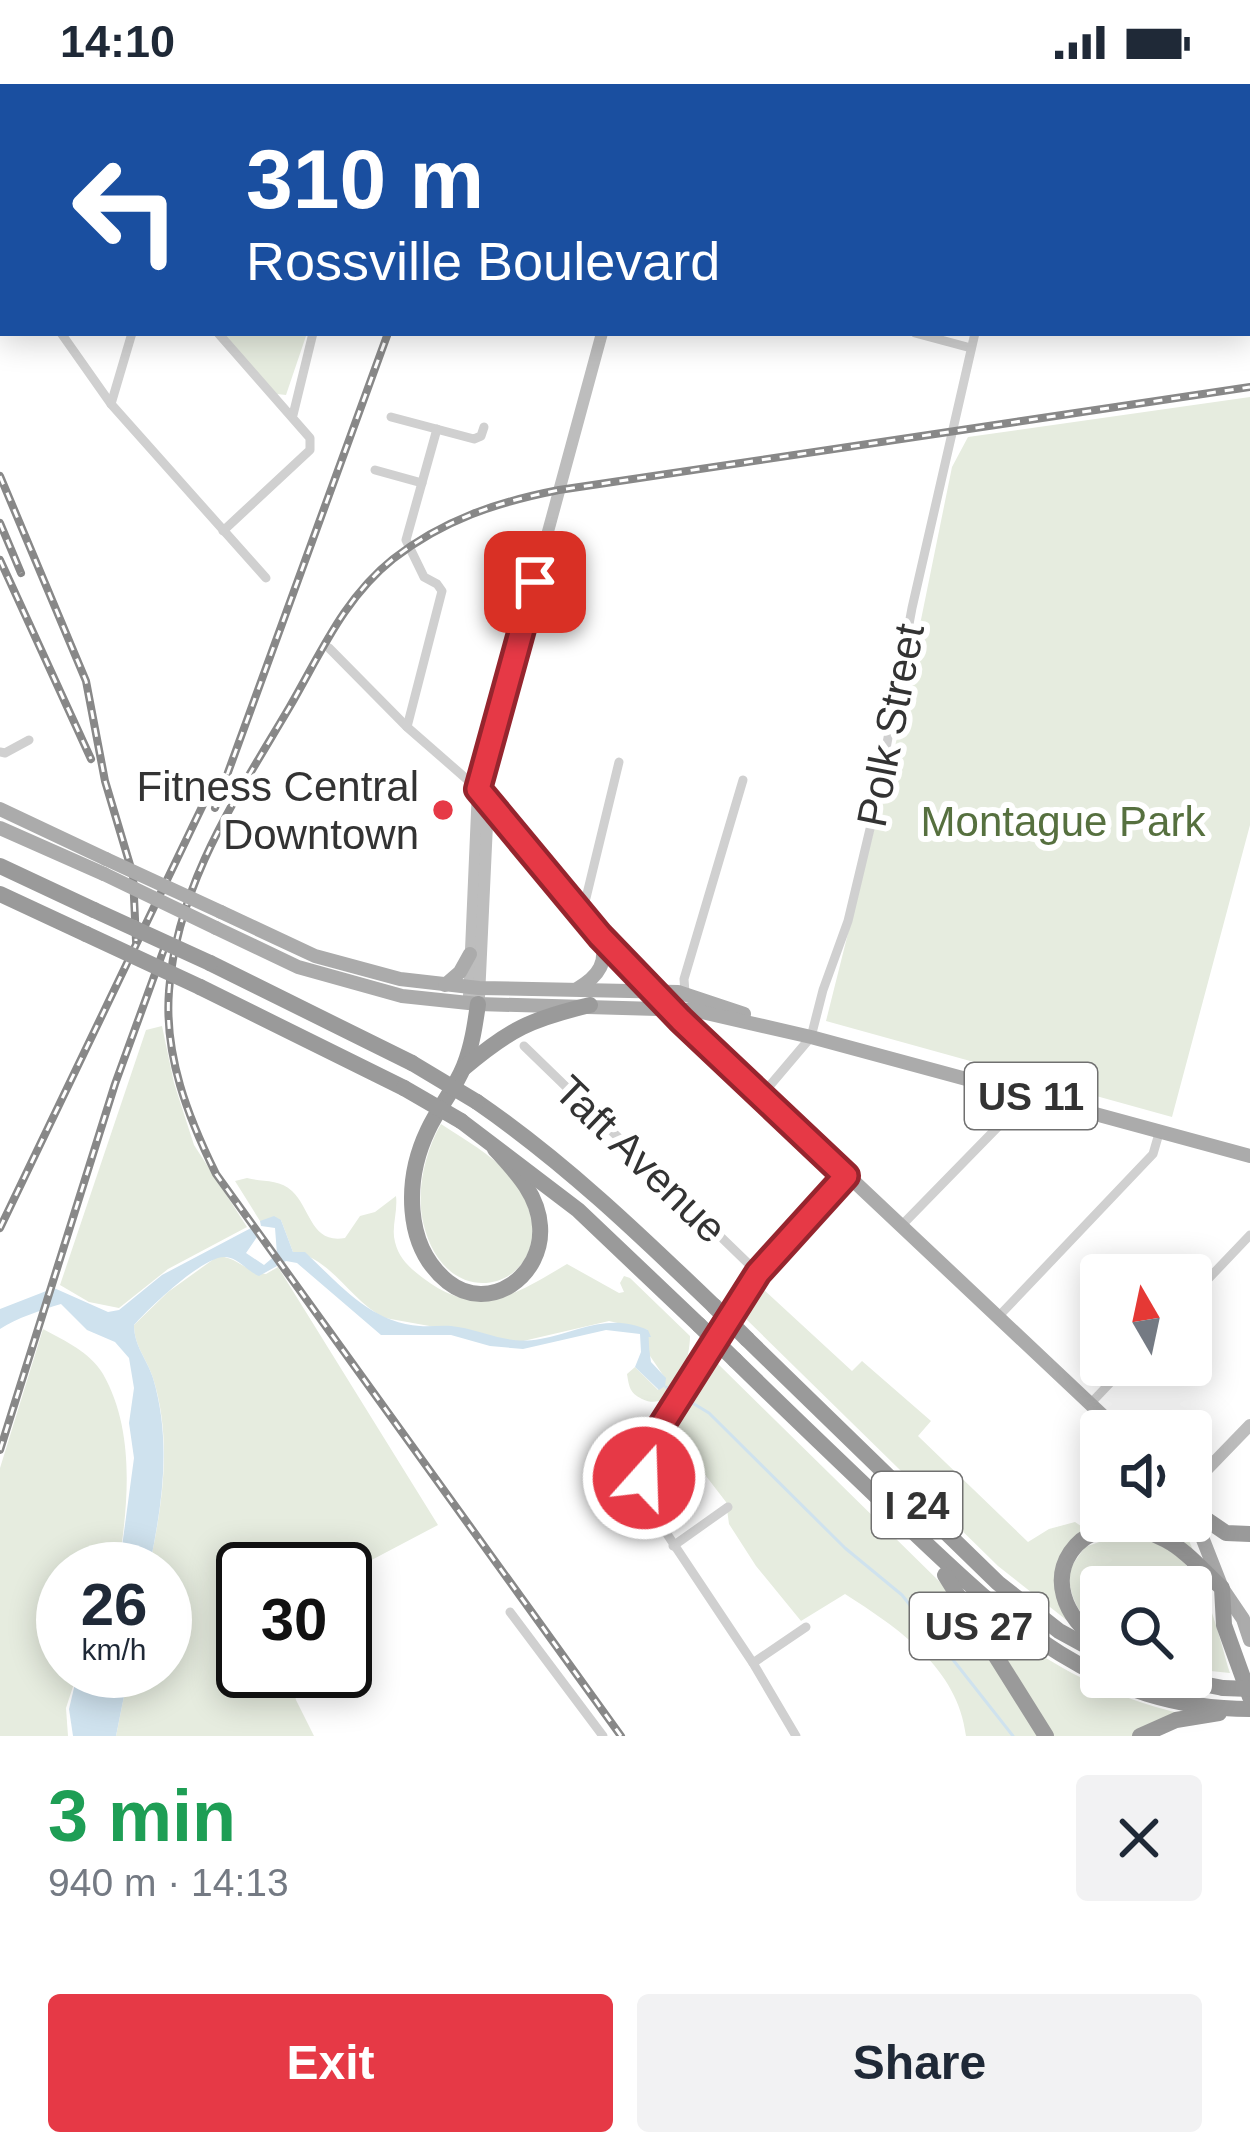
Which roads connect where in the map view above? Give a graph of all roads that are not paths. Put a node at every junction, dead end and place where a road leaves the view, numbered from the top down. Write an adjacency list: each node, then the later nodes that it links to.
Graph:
1 (63, 336): 9 (street)
2 (131, 336): 9 (street)
3 (221, 336): 10 (street)
4 (312, 336): 10 (street)
5 (601, 336): 24 (main road)
6 (926, 336): 8 (street)
7 (974, 336): 8 (street, Polk Street)
8 (971, 348): 42 (street, Polk Street)
9 (111, 404): 16 (street)
10 (293, 415): 16 (street)
11 (391, 417): 13 (street)
12 (484, 427): 13 (street)
13 (437, 429): 15 (street)
14 (375, 470): 15 (street)
15 (422, 483): 19 (street)
16 (223, 531): 17 (street)
17 (266, 578)
18 (329, 648): 19 (street)
19 (406, 727): 24 (street)
20 (29, 740): 21 (street)
21 (0, 752)
22 (619, 762): 30 (street)
23 (743, 780): 37 (street)
24 (478, 789): 30 (main road); 33 (main road); 38 (main road)
25 (0, 809): 28 (main road, US 11)
26 (0, 828): 28 (main road, US 11)
27 (0, 866): 75 (highway, I 24, bridge)
28 (105, 866): 31 (main road, US 11, bridge)
29 (0, 894): 49 (highway, I 24, bridge)
30 (577, 908): 32 (main road)
31 (218, 920): 34 (main road, US 11); 38 (main road, US 11)
32 (600, 936): 35 (main road); 36 (main road)
33 (470, 954): 34 (main road); 38 (main road)
34 (445, 985): 38 (main road, US 11)
35 (577, 989): 36 (main road, US 11); 38 (main road, US 11)
36 (652, 991): 37 (main road, US 11); 40 (main road)
37 (685, 993): 42 (main road, US 11)
38 (474, 995): 39 (main road, US 11); 45 (highway)
39 (590, 1005): 40 (main road, US 11); 45 (highway)
40 (668, 1007): 41 (main road, US 11); 44 (main road)
41 (720, 1016): 42 (main road, US 11); 44 (main road)
42 (812, 1037): 46 (main road, US 11); 47 (street, Polk Street)
43 (524, 1046): 54 (street, Taft Avenue)
44 (714, 1052): 47 (main road)
45 (463, 1068): 49 (highway)
46 (1030, 1095): 48 (main road, US 11); 52 (street)
47 (761, 1096): 51 (main road)
48 (1160, 1130): 50 (main road, US 11); 56 (street)
49 (495, 1149): 63 (highway, I 24, bridge)
50 (1250, 1156)
51 (846, 1176): 52 (main road); 54 (street)
52 (902, 1225): 56 (main road)
53 (1250, 1235): 55 (street)
54 (758, 1273): 67 (street)
55 (1212, 1275)
56 (997, 1318): 58 (main road)
57 (1107, 1386): 58 (street)
58 (1090, 1404): 59 (main road)
59 (1096, 1410)
60 (1250, 1425): 61 (main road)
61 (1212, 1464)
62 (728, 1507): 67 (street)
63 (904, 1522): 78 (highway, I 24); 81 (highway, US 27)
64 (1212, 1523): 65 (highway)
65 (1250, 1534)
66 (1204, 1542): 70 (main road)
67 (674, 1546): 76 (street)
68 (1198, 1566): 72 (highway)
69 (1212, 1579): 70 (highway)
70 (1222, 1588): 74 (main road); 78 (highway)
71 (510, 1612): 79 (street)
72 (1080, 1624)
73 (806, 1628): 76 (street)
74 (1250, 1640)
75 (1080, 1642)
76 (753, 1663): 80 (street)
77 (1212, 1686): 78 (highway, bridge)
78 (1247, 1701): 82 (highway)
79 (602, 1736)
80 (796, 1736)
81 (1046, 1736)
82 (1140, 1736)

